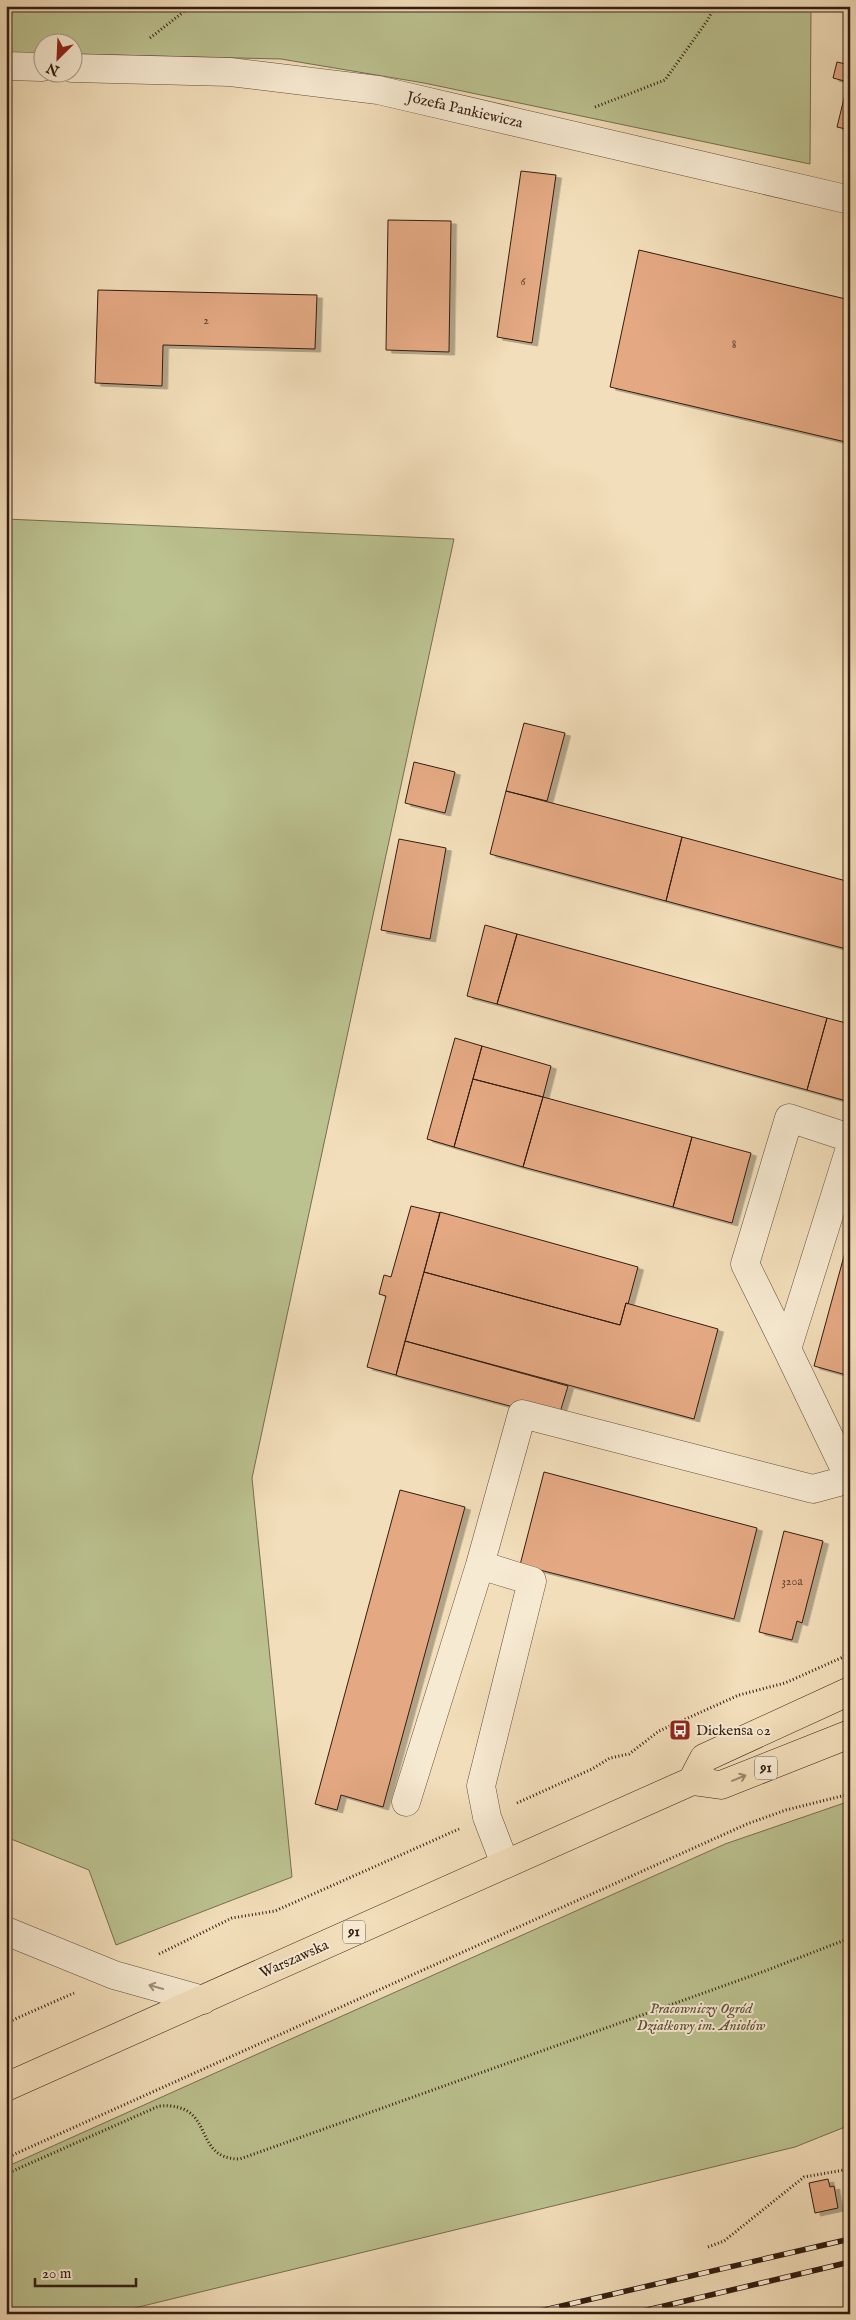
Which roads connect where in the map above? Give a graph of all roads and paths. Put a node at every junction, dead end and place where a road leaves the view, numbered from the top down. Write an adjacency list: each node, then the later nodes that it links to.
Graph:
1 (714, 6): 5 (path)
2 (6, 66): 3 (street)
3 (32, 67)
4 (82, 68): 5 (street, Józefa Pankiewicza)
5 (554, 131): 6 (street, Józefa Pankiewicza)
6 (850, 200)
7 (850, 1138): 9 (street)
8 (850, 1148): 9 (street)
9 (787, 1349): 10 (street)
10 (850, 1479): 11 (street)
11 (480, 1565): 16 (street); 17 (street)
12 (850, 1691): 14 (main road, 91)
13 (846, 1739): 14 (main road, 91, one-way to 13)
14 (692, 1781): 17 (main road, Warszawska / 91)
15 (850, 1794): 24 (path)
16 (406, 1802)
17 (505, 1864): 21 (main road, Warszawska / 91)
18 (6, 1931): 21 (street, one-way to 18)
19 (850, 1938): 26 (path)
20 (78, 1992): 22 (path)
21 (203, 2000): 23 (main road, Warszawska / 91)
22 (6, 2023)
23 (6, 2087)
24 (6, 2158)
25 (850, 2169): 27 (path)
26 (6, 2174)
27 (708, 2247)
28 (740, 2314): 29 (path)
29 (747, 2314)

